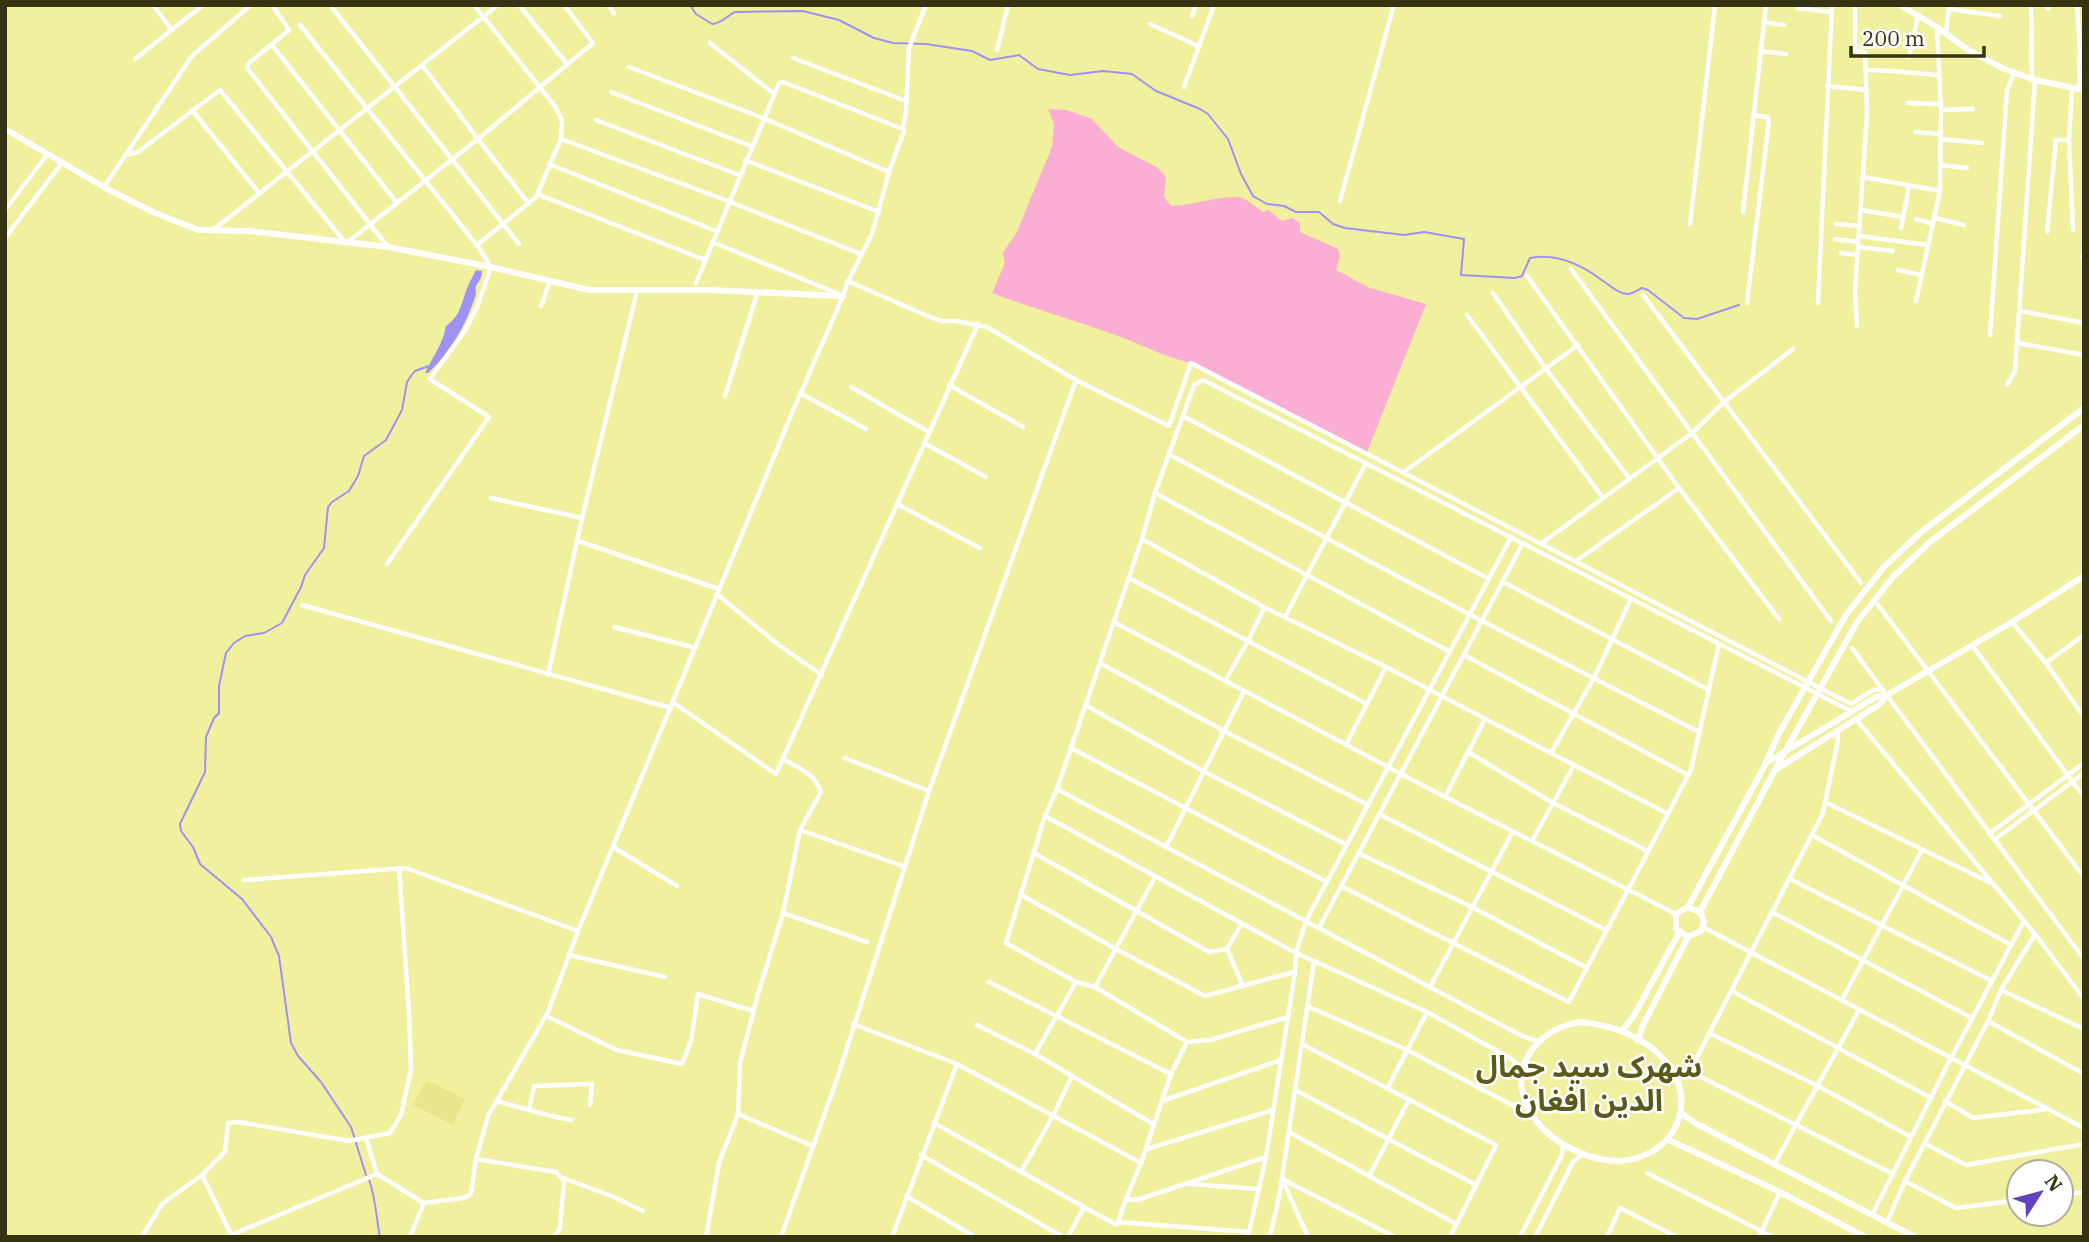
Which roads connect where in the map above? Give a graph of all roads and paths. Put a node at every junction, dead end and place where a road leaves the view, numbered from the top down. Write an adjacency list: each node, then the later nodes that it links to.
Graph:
1 (153, 5): 36 (street)
2 (251, 5): 83 (street)
3 (272, 5): 39 (street)
4 (330, 5): 55 (street)
5 (474, 5): 30 (street)
6 (498, 5): 30 (street)
7 (519, 5): 47 (street)
8 (564, 5): 47 (street)
9 (608, 5): 26 (street)
10 (926, 5): 62 (street)
11 (1007, 5): 41 (street)
12 (1196, 5): 27 (street)
13 (1214, 5): 40 (street)
14 (1391, 5): 101 (street)
15 (1715, 5): 112 (street)
16 (1766, 5): 31 (street)
17 (1832, 5): 25 (street)
18 (1855, 5): 50 (street)
19 (1900, 5): 28 (street)
20 (2031, 5): 53 (street)
21 (2077, 5): 58 (street)
22 (199, 7): 36 (street)
23 (1949, 7): 29 (street); 37 (street)
24 (1797, 8): 25 (street)
25 (1831, 12): 54 (street)
26 (614, 13)
27 (1192, 16)
28 (1918, 16): 35 (street); 44 (street)
29 (2000, 16)
30 (483, 17): 48 (street); 56 (street)
31 (1763, 22): 34 (street); 42 (street)
32 (1150, 24): 40 (street)
33 (300, 25): 65 (street)
34 (1784, 25)
35 (1937, 27): 37 (street); 52 (street)
36 (172, 30): 46 (street)
37 (1946, 35): 51 (street)
38 (710, 43): 61 (street)
39 (272, 45): 72 (street); 81 (street)
40 (1198, 46): 57 (street)
41 (997, 50)
42 (1760, 51): 43 (street); 68 (street)
43 (1786, 54)
44 (1909, 57)
45 (793, 58): 62 (street)
46 (135, 59)
47 (567, 64): 56 (street)
48 (422, 65): 55 (street); 76 (street)
49 (629, 67): 69 (street)
50 (1866, 70): 52 (street); 59 (street)
51 (2014, 73): 53 (street); 158 (street)
52 (1938, 75): 64 (street)
53 (2033, 80): 58 (street); 153 (street)
54 (1827, 86): 59 (street); 151 (street)
55 (394, 87): 65 (street); 84 (street)
56 (540, 87): 76 (street); 77 (street)
57 (1184, 87)
58 (2078, 89): 78 (street)
59 (1866, 90): 93 (street)
60 (611, 93): 80 (street)
61 (773, 93): 69 (street); 73 (street)
62 (906, 101): 73 (street)
63 (1908, 103): 64 (street)
64 (1940, 107): 66 (street); 75 (street)
65 (367, 108): 72 (street); 94 (street)
66 (1973, 109)
67 (192, 110): 83 (street); 90 (street); 98 (street)
68 (1754, 115): 107 (street); 150 (street)
69 (763, 117): 80 (street); 91 (street)
70 (596, 120): 92 (street)
71 (5, 129): 82 (street)
72 (340, 129): 81 (street); 102 (street)
73 (902, 129): 91 (street)
74 (1915, 132): 75 (street)
75 (1940, 137): 79 (street); 88 (street)
76 (478, 139): 84 (street); 103 (street)
77 (561, 139): 87 (street); 100 (street)
78 (2069, 140): 118 (street); 121 (street)
79 (1982, 143)
80 (751, 146): 85 (street)
81 (313, 151): 90 (street); 114 (street)
82 (47, 155): 86 (street); 104 (street)
83 (126, 155): 96 (street)
84 (452, 160): 94 (street); 111 (street)
85 (745, 160): 92 (street); 106 (street)
86 (61, 164): 96 (street); 122 (street)
87 (549, 164): 99 (street); 120 (street)
88 (1941, 165): 89 (street); 97 (street)
89 (1967, 168)
90 (286, 172): 98 (street); 124 (street)
91 (889, 172): 106 (street)
92 (739, 175): 100 (street)
93 (1863, 177): 95 (street); 105 (street)
94 (426, 181): 102 (street); 128 (street)
95 (1909, 186): 97 (street); 108 (street)
96 (104, 187): 119 (street)
97 (1940, 191): 110 (street)
98 (258, 193): 119 (street)
99 (537, 194): 103 (street); 135 (street)
100 (728, 201): 120 (street); 133 (street)
101 (1339, 201)
102 (397, 203): 114 (street)
103 (529, 204): 111 (street)
104 (5, 210)
105 (1861, 211): 108 (street); 116 (street)
106 (879, 212): 133 (street)
107 (1743, 212)
108 (1903, 216): 117 (street)
109 (1916, 219): 110 (street)
110 (1934, 221): 115 (street); 129 (street)
111 (503, 223): 127 (street); 128 (street)
112 (1690, 223)
113 (1836, 223): 116 (street)
114 (370, 224): 124 (street); 130 (street)
115 (1964, 225)
116 (1860, 226): 126 (street)
117 (1901, 228)
118 (2073, 230)
119 (212, 231): 124 (street)
120 (716, 232): 125 (street)
121 (2048, 232)
122 (5, 238)
123 (1835, 239): 126 (street)
124 (346, 241): 130 (street)
125 (712, 242): 135 (street); 148 (street)
126 (1858, 242): 129 (street); 131 (street); 134 (street)
127 (519, 244)
128 (477, 245): 136 (street)
129 (1928, 245): 139 (street)
130 (388, 247): 136 (street)
131 (1894, 251)
132 (1841, 253): 134 (street)
133 (861, 254): 142 (street)
134 (1857, 255): 157 (street)
135 (705, 260): 143 (street)
136 (491, 267): 141 (street); 201 (street)
137 (1571, 269): 178 (street)
138 (1898, 270): 139 (street)
139 (1920, 275): 149 (street)
140 (1527, 276): 160 (street)
141 (551, 280): 145 (street); 152 (street)
142 (848, 281): 148 (street); 156 (street)
143 (696, 283)
144 (1493, 293): 163 (street)
145 (757, 294): 148 (street); 170 (street)
146 (636, 295): 192 (street)
147 (1643, 295): 171 (street)
148 (843, 296): 169 (street)
149 (1916, 301)
150 (1747, 303)
151 (1818, 303)
152 (541, 306)
153 (2020, 310): 155 (street); 159 (street)
154 (1466, 315): 168 (street)
155 (2084, 323)
156 (978, 324): 164 (street); 165 (street)
157 (1857, 326)
158 (1990, 335)
159 (2018, 344): 162 (street); 166 (street)
160 (1578, 345): 163 (street); 181 (street)
161 (1793, 349): 171 (street)
162 (2084, 355)
163 (1546, 369): 168 (street); 185 (street)
164 (1076, 380): 183 (street); 274 (street)
165 (949, 385): 175 (street); 177 (street)
166 (2007, 385)
167 (851, 387): 177 (street)
168 (1521, 387): 183 (street); 189 (street)
169 (800, 393): 176 (street); 208 (street)
170 (725, 396)
171 (1724, 402): 178 (street); 207 (street)
172 (2084, 408): 238 (street)
173 (1183, 416): 180 (street); 182 (street); 190 (street)
174 (2084, 425): 242 (street)
175 (1023, 428)
176 (866, 429)
177 (929, 432): 179 (street)
178 (1692, 433): 181 (street); 217 (street)
179 (924, 443): 184 (street); 191 (street)
180 (1170, 455): 187 (street); 194 (street)
181 (1659, 458): 185 (street); 186 (street)
182 (1366, 463): 190 (street); 193 (street)
183 (1404, 472): 198 (street)
184 (986, 477)
185 (1630, 479): 189 (street)
186 (1679, 488): 200 (street); 215 (street)
187 (1155, 493): 195 (street); 202 (street)
188 (491, 498): 192 (street)
189 (1604, 498): 198 (street)
190 (1345, 503): 194 (street); 205 (street)
191 (897, 504): 199 (street); 235 (street)
192 (582, 518): 196 (street)
193 (1511, 537): 197 (street); 205 (street)
194 (1328, 538): 202 (street); 213 (street)
195 (1142, 539): 204 (street); 212 (street)
196 (578, 541): 208 (street); 234 (street)
197 (1523, 543): 206 (street); 209 (street)
198 (1542, 543): 200 (street)
199 (980, 548)
200 (1576, 561): 238 (street)
201 (387, 564)
202 (1305, 575): 214 (street); 228 (street)
203 (2084, 576): 219 (street)
204 (1129, 578): 218 (street); 223 (street)
205 (1489, 579): 213 (street)
206 (1503, 582): 216 (street); 222 (street)
207 (1861, 583)
208 (718, 591): 226 (street); 235 (street)
209 (1631, 599): 222 (street); 224 (street)
210 (1878, 605): 233 (street)
211 (302, 606): 234 (street)
212 (1264, 607): 214 (street); 223 (street)
213 (1471, 613): 216 (street); 228 (street)
214 (1285, 617): 232 (street)
215 (1779, 619)
216 (1482, 621): 229 (street); 236 (street)
217 (1831, 621)
218 (1114, 622): 230 (street); 237 (street)
219 (2012, 622): 225 (street); 231 (street)
220 (614, 627): 226 (street)
221 (2084, 635): 231 (street)
222 (1611, 638): 236 (street); 240 (street)
223 (1248, 641): 237 (street); 245 (street)
224 (1719, 644): 238 (street); 240 (street)
225 (1972, 645): 233 (street); 271 (street)
226 (695, 648): 247 (street)
227 (1852, 648): 243 (street)
228 (1450, 652): 239 (street)
229 (1464, 655): 244 (street); 248 (street)
230 (1100, 663): 246 (street); 253 (street)
231 (2046, 663): 250 (street)
232 (1386, 667): 239 (street); 245 (street)
233 (1929, 670): 243 (street); 279 (street)
234 (548, 675): 247 (street)
235 (822, 675): 261 (street)
236 (1594, 678): 248 (street); 254 (street)
237 (1225, 681): 241 (street)
238 (1807, 685): 242 (street); 262 (street)
239 (1430, 690): 244 (street); 265 (street)
240 (1709, 690): 254 (street)
241 (1244, 691): 253 (street); 255 (street)
242 (1818, 691): 243 (street); 249 (street); 258 (street)
243 (1885, 692): 249 (street); 288 (street)
244 (1442, 696): 251 (street); 268 (street)
245 (1367, 704): 255 (street)
246 (1086, 705): 256 (street); 267 (street)
247 (673, 706): 261 (street); 293 (street)
248 (1573, 714): 259 (street); 270 (street)
249 (1854, 715): 252 (street); 258 (street); 307 (street)
250 (2084, 717)
251 (1485, 719): 257 (street); 259 (street)
252 (1838, 730): 266 (street); 277 (street)
253 (1224, 731): 267 (street); 280 (street)
254 (1699, 732): 270 (street)
255 (1346, 744): 265 (street)
256 (1071, 748): 273 (street); 281 (street)
257 (1468, 752): 275 (street); 278 (street)
258 (1784, 752): 262 (street); 266 (street)
259 (1551, 753): 264 (street)
260 (845, 758): 274 (street)
261 (784, 761): 286 (street)
262 (1766, 763): 314 (street)
263 (2084, 763): 271 (street)
264 (1574, 765): 278 (street); 284 (street)
265 (1388, 767): 268 (street); 280 (street)
266 (1775, 770): 316 (street)
267 (1205, 772): 281 (street); 292 (street)
268 (1401, 773): 275 (street); 283 (street)
269 (2084, 773): 272 (street)
270 (1688, 775): 284 (street)
271 (2067, 776): 272 (street); 279 (street)
272 (2072, 782): 276 (street); 282 (street)
273 (1057, 789): 285 (street); 294 (street)
274 (929, 791): 299 (street)
275 (1444, 797): 287 (street)
276 (2084, 797)
277 (1825, 802): 289 (street); 295 (street)
278 (1553, 803): 291 (street); 296 (street)
279 (2028, 804): 282 (street); 288 (street)
280 (1368, 805): 292 (street)
281 (1186, 807): 294 (street); 306 (street)
282 (2034, 811): 290 (street); 303 (street)
283 (1379, 814): 298 (street); 301 (street)
284 (1668, 814): 296 (street)
285 (1045, 816): 297 (street); 302 (street)
286 (800, 830): 299 (street); 318 (street)
287 (1513, 831): 291 (street); 301 (street)
288 (1989, 834): 290 (street)
289 (1812, 835): 304 (street); 310 (street)
290 (1994, 840): 339 (street)
291 (1532, 841): 311 (street)
292 (1347, 845): 306 (street)
293 (613, 847): 308 (street); 327 (street)
294 (1166, 847): 320 (street)
295 (1923, 849): 307 (street); 310 (street)
296 (1648, 851): 311 (street)
297 (1034, 853): 312 (street); 315 (street)
298 (1358, 853): 309 (street); 313 (street)
299 (903, 866): 364 (street)
300 (399, 868): 305 (street); 327 (street); 407 (street)
301 (1492, 871): 313 (street); 326 (street)
302 (1155, 877): 315 (street); 322 (street)
303 (2084, 877)
304 (1790, 879): 317 (street); 323 (street)
305 (244, 880)
306 (1327, 882): 320 (street)
307 (1994, 884): 321 (street)
308 (677, 886)
309 (1341, 886): 325 (street); 332 (street)
310 (1903, 886): 323 (street); 333 (street)
311 (1627, 890): 319 (street); 326 (street)
312 (1020, 894): 334 (street); 347 (street)
313 (1472, 907): 332 (street); 342 (street)
314 (1688, 907): 316 (street); 319 (street)
315 (1137, 912): 334 (street); 335 (street)
316 (1700, 912): 324 (street)
317 (1772, 912): 337 (street); 341 (street)
318 (783, 914): 331 (street); 357 (street)
319 (1676, 914): 328 (street)
320 (1306, 921): 325 (street); 336 (street)
321 (2024, 921): 329 (street); 333 (street)
322 (1242, 923): 335 (street); 336 (street)
323 (1883, 924): 341 (street); 345 (street)
324 (1703, 927): 330 (street); 337 (street)
325 (1319, 928): 350 (street)
326 (1606, 930): 342 (street)
327 (578, 931): 338 (street)
328 (1679, 933): 330 (street); 367 (street)
329 (2035, 934): 351 (street); 353 (street)
330 (1688, 937): 369 (street)
331 (867, 942)
332 (1452, 944): 342 (street); 350 (street)
333 (2011, 945): 345 (street)
334 (1116, 949): 348 (street); 349 (street)
335 (1227, 949): 348 (street)
336 (1296, 953): 340 (street); 343 (street)
337 (1751, 953): 352 (street); 354 (street)
338 (569, 955): 344 (street); 359 (street)
339 (2084, 959)
340 (1314, 961): 355 (street); 358 (street)
341 (1863, 961): 354 (street); 362 (street)
342 (1587, 968)
343 (1295, 972): 348 (street); 360 (street)
344 (665, 977)
345 (1992, 981): 362 (street)
346 (989, 982): 361 (street)
347 (1076, 982): 349 (street); 361 (street)
348 (1243, 986)
349 (1095, 987): 371 (street)
350 (1430, 987): 370 (street)
351 (2001, 990): 363 (street); 366 (street)
352 (1732, 991): 368 (street); 373 (street)
353 (2084, 999)
354 (1842, 1000): 356 (street)
355 (1307, 1006): 372 (street); 374 (street)
356 (1859, 1010): 373 (street); 376 (street)
357 (754, 1011): 359 (street); 398 (street)
358 (1427, 1012): 374 (street); 380 (street)
359 (546, 1016): 389 (street)
360 (1288, 1017): 371 (street); 377 (street)
361 (1057, 1018): 375 (street); 381 (street)
362 (1973, 1018): 376 (street)
363 (1988, 1021): 379 (street); 382 (street)
364 (853, 1024): 378 (street); 413 (street)
365 (976, 1025): 375 (street)
366 (2084, 1029)
367 (1622, 1031): 369 (street); 370 (street)
368 (1709, 1033): 384 (street); 403 (street)
369 (1638, 1040): 397 (street)
370 (1537, 1041): 380 (street)
371 (1187, 1042): 381 (street)
372 (1302, 1044): 385 (street); 386 (street)
373 (1838, 1048): 384 (street); 387 (street)
374 (1407, 1050): 385 (street); 393 (street)
375 (1035, 1054): 383 (street)
376 (1951, 1058): 379 (street); 387 (street)
377 (1281, 1060): 390 (street); 394 (street)
378 (957, 1064): 399 (street); 401 (street)
379 (1965, 1065): 391 (street); 395 (street)
380 (1522, 1068): 410 (street)
381 (1171, 1074): 390 (street)
382 (2084, 1074)
383 (1072, 1076): 399 (street); 402 (street)
384 (1818, 1086): 403 (street); 406 (street)
385 (1387, 1088): 388 (street)
386 (1295, 1090): 405 (street); 408 (street)
387 (1930, 1098): 406 (street)
388 (1409, 1100): 408 (street); 431 (street)
389 (497, 1101): 396 (street); 418 (street)
390 (1161, 1101): 402 (street)
391 (1945, 1101): 395 (street); 411 (street)
392 (590, 1105): 396 (street)
393 (1514, 1106)
394 (1273, 1109): 414 (street); 417 (street)
395 (2049, 1109): 404 (street)
396 (529, 1110): 400 (street)
397 (1681, 1113): 409 (street); 420 (street)
398 (738, 1114): 413 (street); 451 (street)
399 (1054, 1114): 419 (street); 421 (street)
400 (572, 1120)
401 (934, 1123): 416 (street); 421 (street)
402 (1153, 1124): 414 (street)
403 (1798, 1124): 420 (street); 424 (street)
404 (2084, 1128)
405 (1289, 1132): 427 (street); 428 (street)
406 (1911, 1137): 424 (street)
407 (366, 1138): 423 (street); 425 (street)
408 (1389, 1139): 427 (street); 431 (street)
409 (1669, 1140): 415 (street); 433 (street)
410 (1564, 1143): 415 (street); 459 (street)
411 (1924, 1143): 412 (street); 429 (street)
412 (2084, 1144)
413 (813, 1146): 452 (street)
414 (1147, 1149): 419 (street)
415 (1583, 1154): 460 (street)
416 (921, 1155): 434 (street); 454 (street)
417 (1266, 1157): 430 (street); 432 (street)
418 (476, 1159): 426 (street); 437 (street)
419 (1141, 1163): 435 (street)
420 (1775, 1163): 440 (street)
421 (1021, 1172): 438 (street)
422 (1647, 1173): 445 (street)
423 (377, 1174): 437 (street); 446 (street)
424 (1894, 1174): 440 (street)
425 (202, 1175): 446 (street); 448 (street)
426 (559, 1176): 439 (street); 450 (street)
427 (1369, 1176): 443 (street)
428 (1282, 1179): 455 (street); 456 (street); 457 (street)
429 (1905, 1181): 436 (street); 441 (street)
430 (1185, 1184): 432 (street); 435 (street)
431 (1476, 1185): 443 (street)
432 (1259, 1189): 444 (street)
433 (1780, 1192): 445 (street); 464 (street)
434 (906, 1196): 447 (street); 453 (street)
435 (1126, 1199): 442 (street)
436 (2005, 1202)
437 (424, 1203): 449 (street)
438 (1084, 1207): 442 (street); 454 (street)
439 (643, 1211)
440 (1872, 1215): 441 (street)
441 (1887, 1222): 465 (street)
442 (1118, 1223): 444 (street)
443 (1456, 1224): 458 (street)
444 (1249, 1234)
445 (1760, 1234): 463 (street)
446 (232, 1236)
447 (893, 1236)
448 (142, 1237)
449 (410, 1237)
450 (554, 1237)
451 (706, 1237)
452 (781, 1237)
453 (975, 1237)
454 (1066, 1237)
455 (1270, 1237)
456 (1308, 1237)
457 (1395, 1237)
458 (1450, 1237)
459 (1520, 1237)
460 (1535, 1237)
461 (1607, 1237): 462 (street)
462 (1677, 1237)
463 (1773, 1237)
464 (1865, 1237)
465 (1915, 1237)

